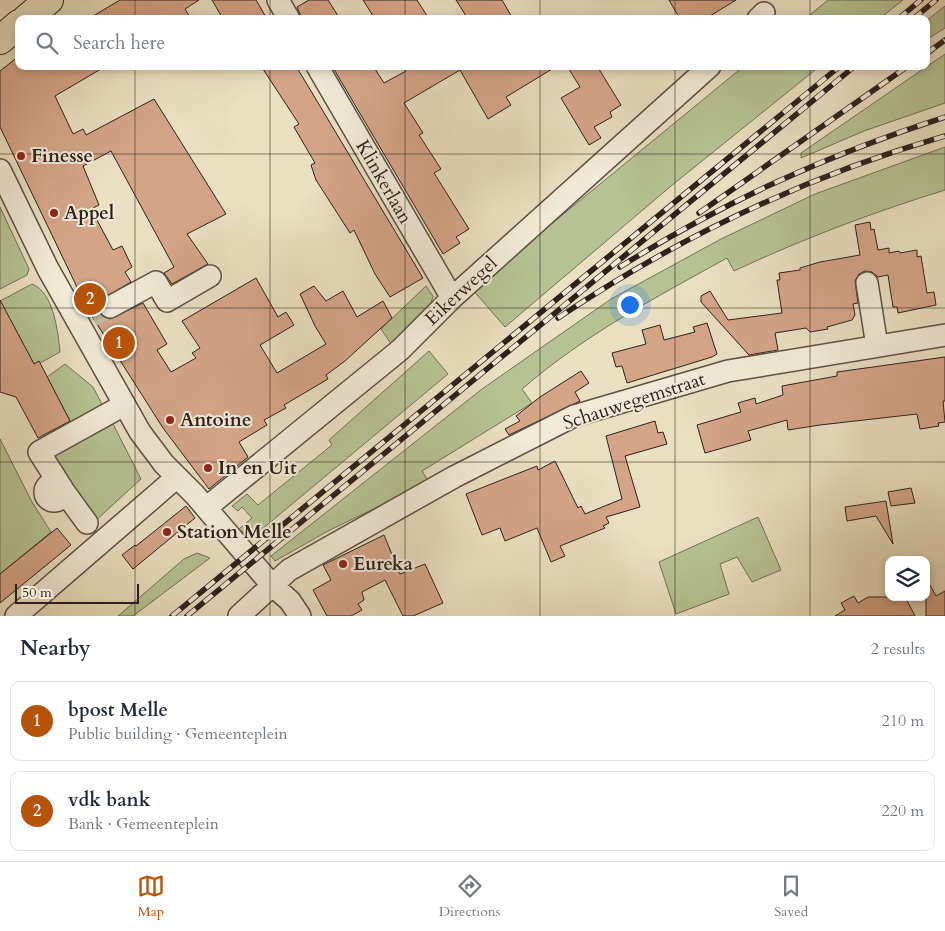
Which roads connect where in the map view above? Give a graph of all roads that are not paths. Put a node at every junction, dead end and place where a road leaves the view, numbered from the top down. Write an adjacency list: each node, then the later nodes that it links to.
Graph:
1 (49, 0): 3 (main road)
2 (278, 0): 4 (street)
3 (31, 15)
4 (287, 15)
5 (15, 27): 6 (main road)
6 (0, 40)
7 (319, 70): 12 (street, Klinkerlaan)
8 (706, 70): 12 (street, Eikerwegel)
9 (0, 170): 13 (street)
10 (210, 276): 13 (street)
11 (867, 283): 15 (street)
12 (452, 298): 18 (street, Eikerwegel)
13 (93, 316): 16 (street)
14 (945, 335): 15 (street, Schauwegemstraat)
15 (878, 346): 20 (street, Schauwegemstraat)
16 (124, 405): 17 (street); 19 (street)
17 (177, 477): 18 (street); 21 (street)
18 (206, 508): 20 (street)
19 (87, 523)
20 (272, 584): 22 (street, Schauwegemstraat); 23 (street)
21 (16, 616)
22 (238, 616)
23 (300, 616)

